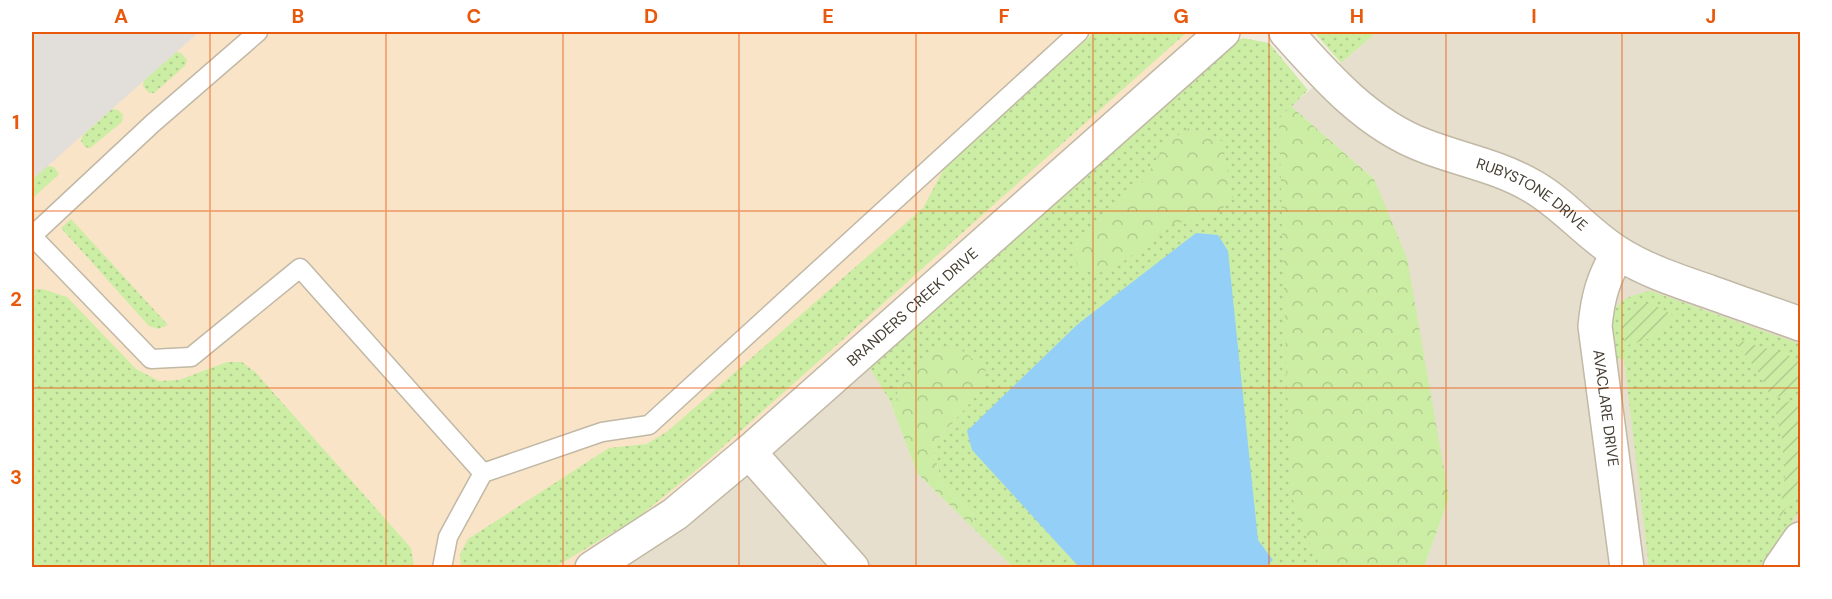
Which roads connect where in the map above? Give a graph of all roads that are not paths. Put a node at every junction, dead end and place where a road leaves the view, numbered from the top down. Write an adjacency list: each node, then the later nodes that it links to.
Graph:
1 (258, 32): 5 (lane)
2 (1079, 32): 9 (lane)
3 (1223, 32): 8 (street, BRANDERS CREEK DRIVE)
4 (1286, 32): 6 (street, RUBYSTONE DRIVE)
5 (32, 236): 9 (lane)
6 (1618, 253): 7 (street, RUBYSTONE DRIVE); 14 (street, AVACLARE DRIVE)
7 (1800, 324)
8 (748, 452): 12 (street, BRANDERS CREEK DRIVE); 13 (street)
9 (483, 473): 11 (lane)
10 (1800, 539): 15 (street)
11 (442, 567)
12 (592, 567)
13 (852, 567)
14 (1627, 567)
15 (1780, 567)

